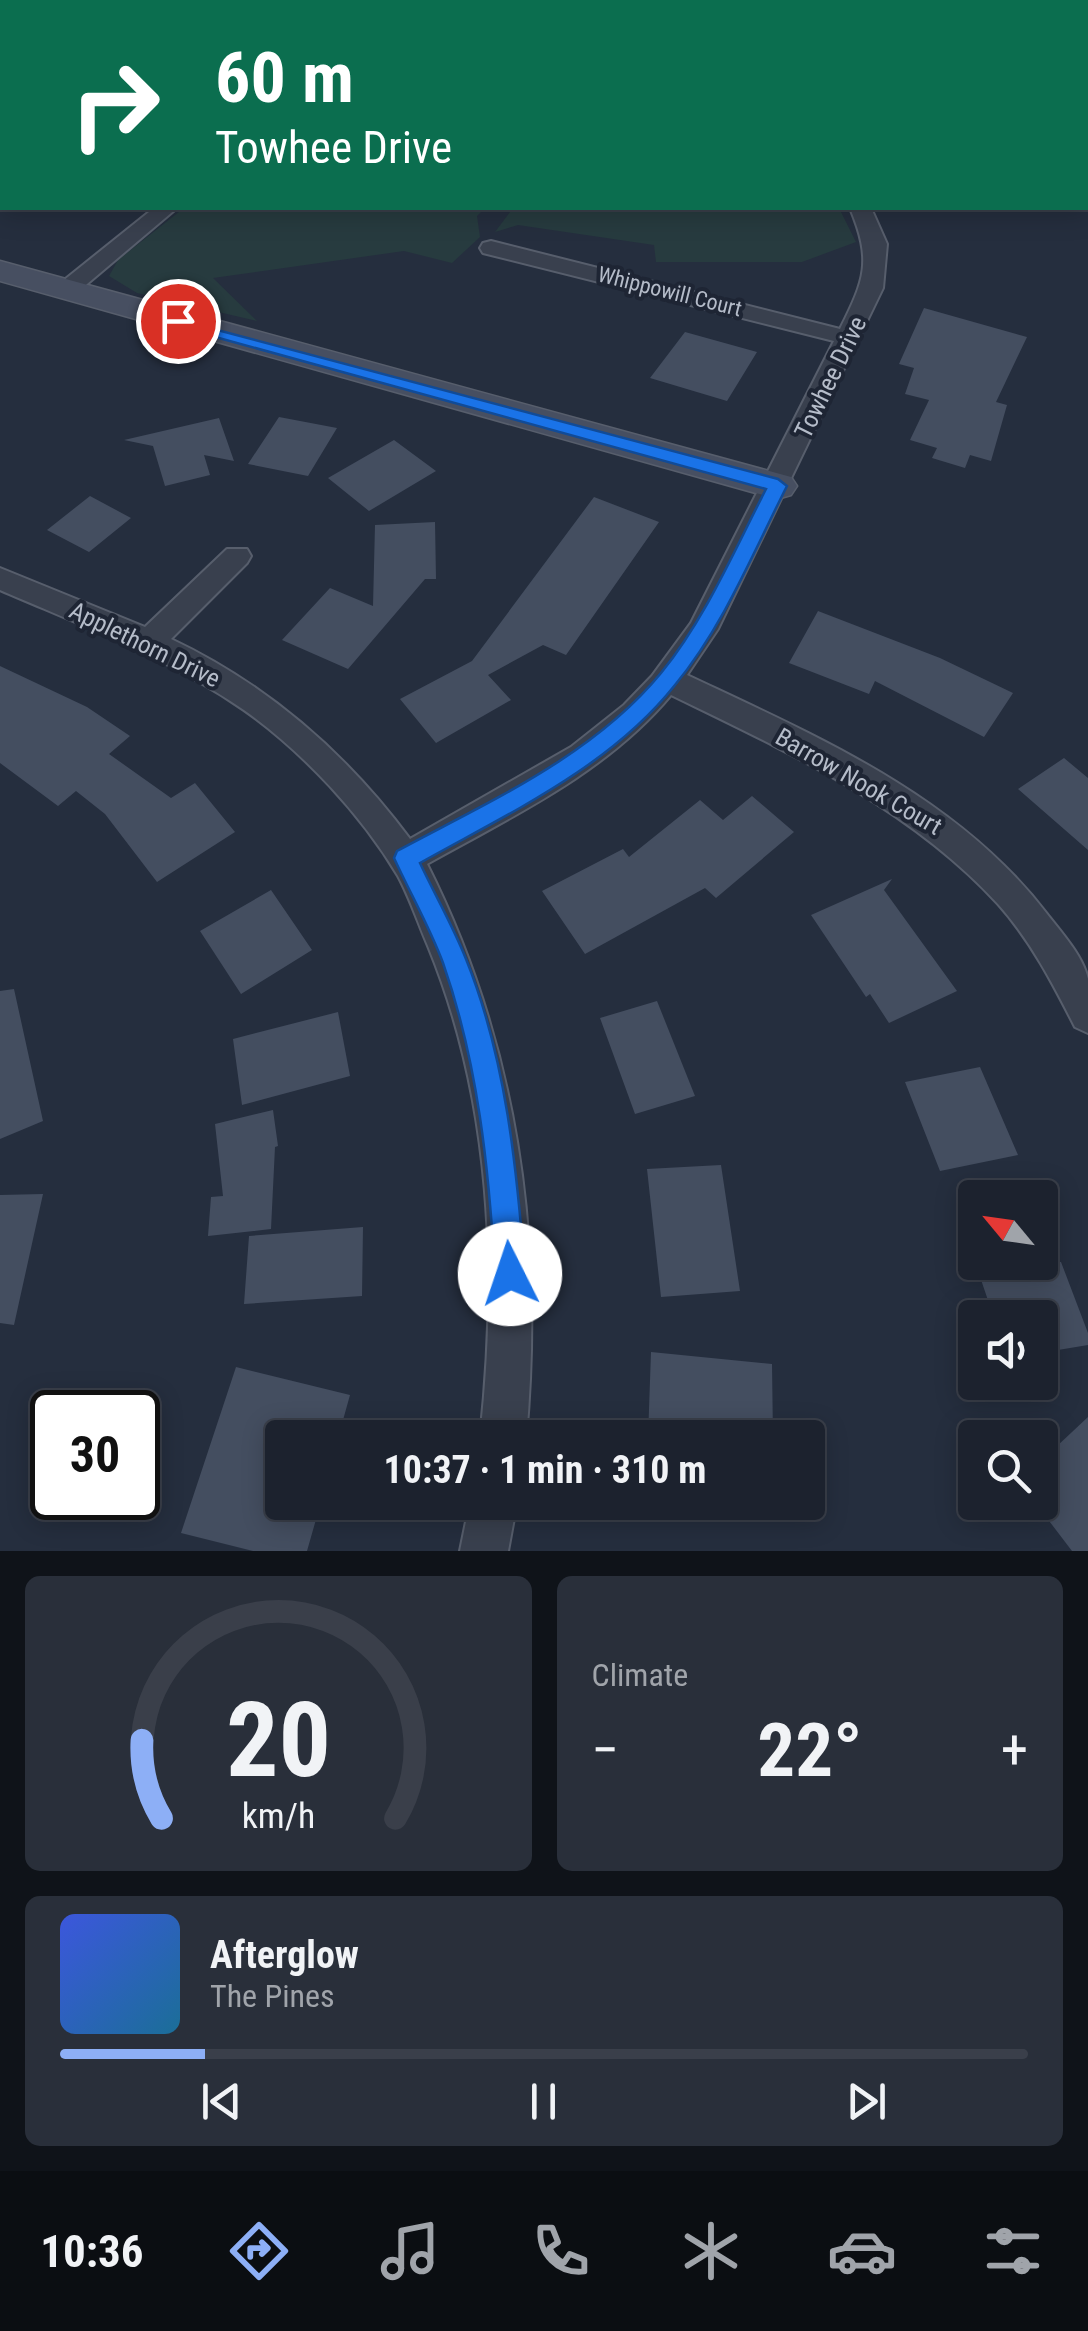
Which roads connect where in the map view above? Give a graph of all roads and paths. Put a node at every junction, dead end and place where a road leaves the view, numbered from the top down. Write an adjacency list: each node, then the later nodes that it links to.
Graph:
1 (164, 210): 5 (street)
2 (862, 210): 6 (street, Towhee Drive)
3 (491, 248): 6 (street, Whippowill Court)
4 (0, 272): 5 (main road)
5 (66, 290): 7 (main road)
6 (849, 338): 7 (street, Towhee Drive)
7 (778, 486): 11 (street, Towhee Drive)
8 (237, 556): 10 (street)
9 (0, 578): 10 (street, Applethorn Drive)
10 (148, 642): 12 (street, Applethorn Drive)
11 (668, 680): 12 (street, Towhee Drive); 13 (street, Barrow Nook Court)
12 (406, 858): 15 (street, Applethorn Drive)
13 (1078, 967): 14 (street, Barrow Nook Court)
14 (1088, 1015)
15 (505, 1420)
16 (490, 1520): 17 (street)
17 (484, 1551)

